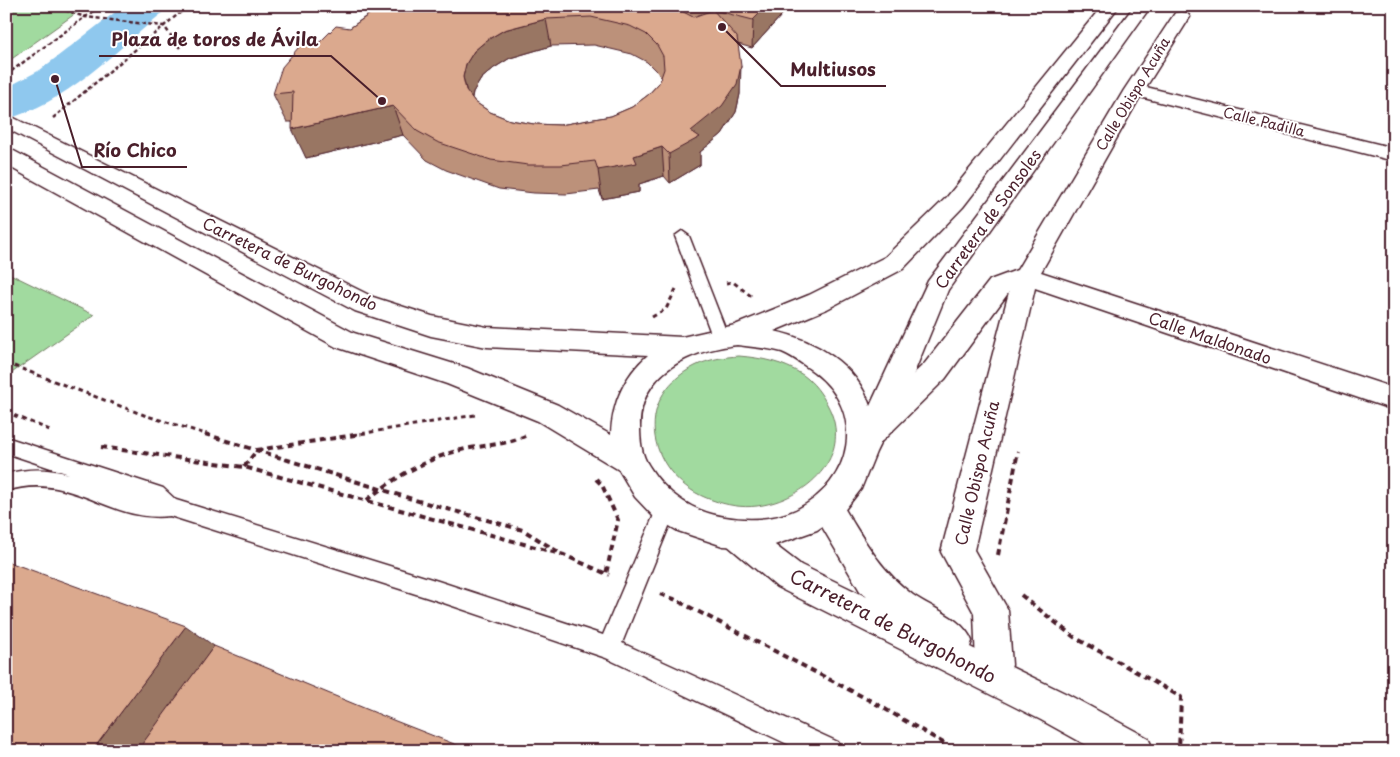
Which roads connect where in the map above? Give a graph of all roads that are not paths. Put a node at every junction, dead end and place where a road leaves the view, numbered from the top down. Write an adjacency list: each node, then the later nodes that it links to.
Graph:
1 (1110, 6): 10 (main road, Carretera de Sonsoles)
2 (1144, 6): 13 (main road, Carretera de Sonsoles)
3 (1181, 17): 4 (main road, Calle Obispo Acuña)
4 (1134, 90): 6 (main road, Calle Padilla); 9 (main road, Calle Obispo Acuña)
5 (6, 120): 11 (main road, Carretera de Burgohondo)
6 (1394, 155)
7 (6, 156): 15 (main road)
8 (682, 236): 10 (lane)
9 (1026, 276): 12 (main road, Calle Maldonado); 13 (main road); 22 (main road, Calle Obispo Acuña)
10 (729, 336): 11 (main road, Carretera de Sonsoles); 13 (main road)
11 (684, 347): 15 (main road)
12 (1394, 400)
13 (866, 442): 18 (main road)
14 (6, 445): 17 (lane)
15 (628, 460): 19 (main road)
16 (6, 484): 17 (lane)
17 (170, 507): 21 (lane)
18 (827, 508): 20 (main road); 22 (main road, Carretera de Burgohondo)
19 (666, 510): 20 (main road); 21 (lane)
20 (738, 535): 23 (main road, Carretera de Burgohondo)
21 (609, 648): 24 (lane)
22 (994, 665): 23 (main road, Carretera de Burgohondo)
23 (1054, 707): 25 (main road, Carretera de Burgohondo)
24 (829, 751)
25 (1135, 751)

